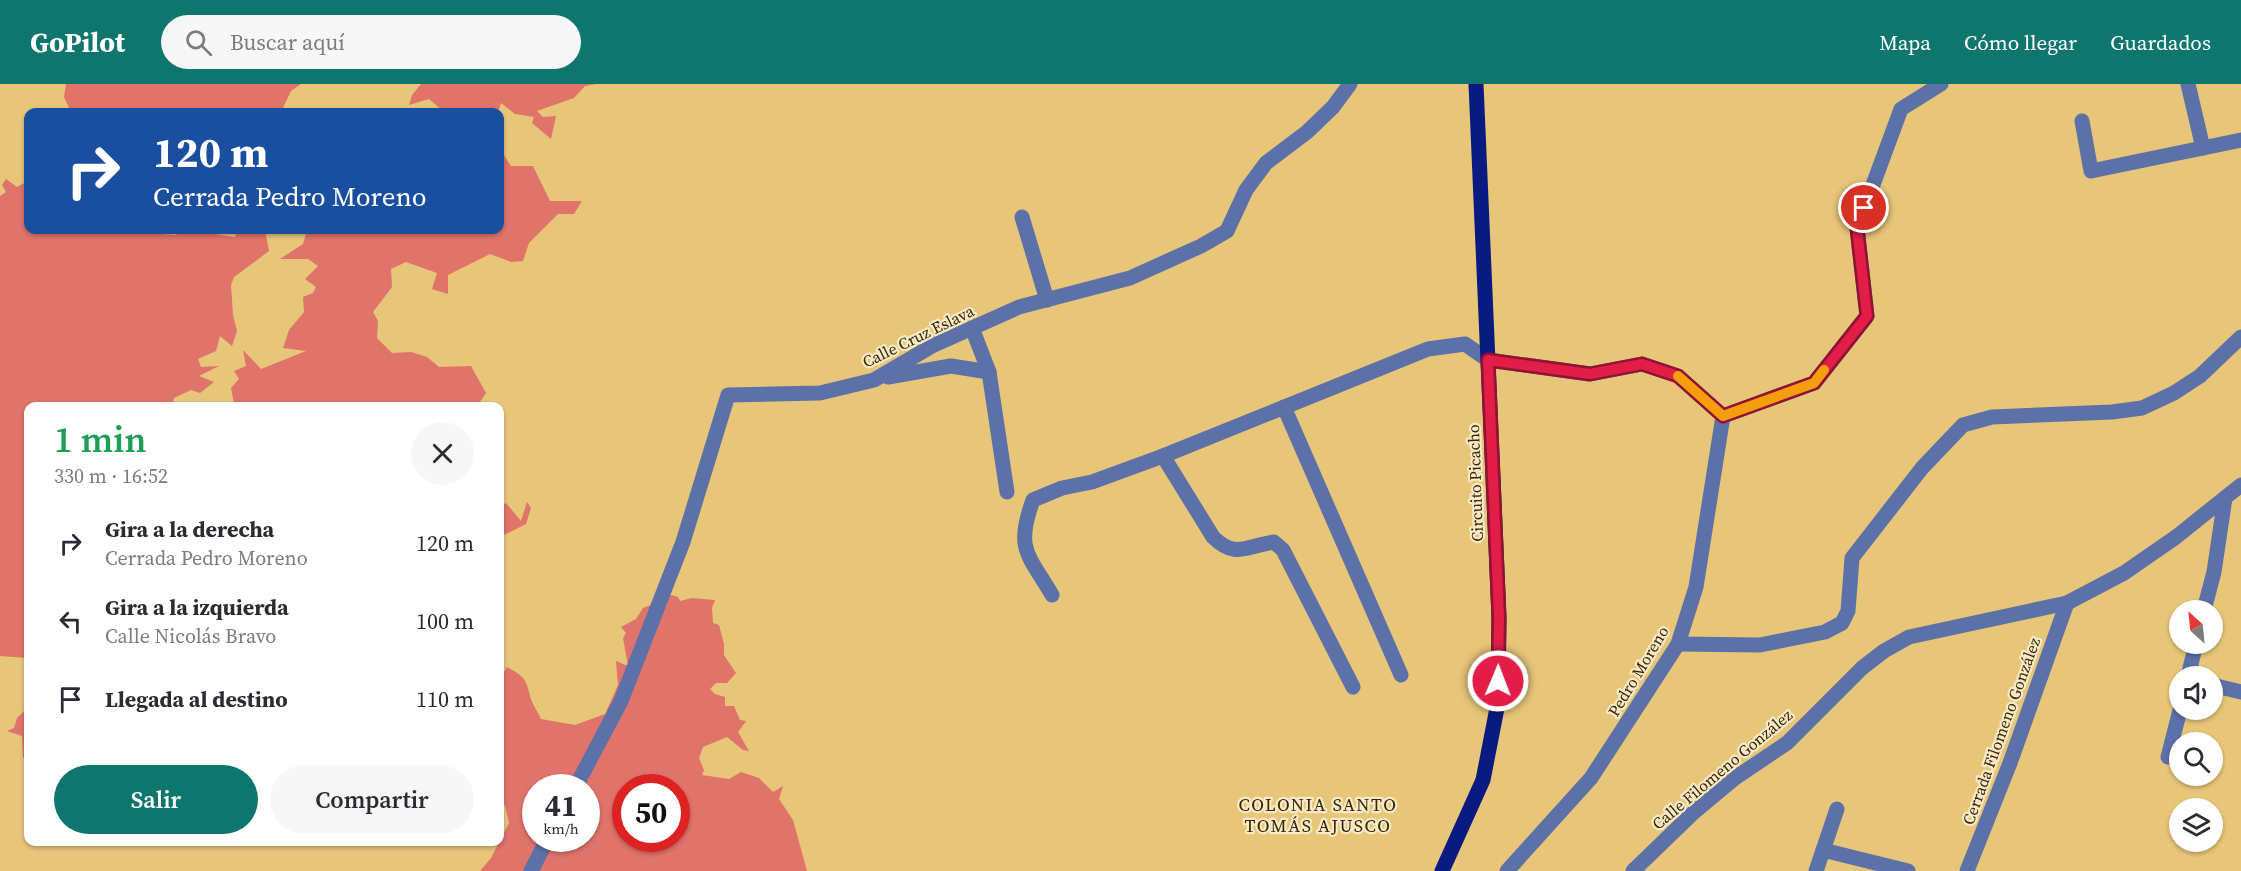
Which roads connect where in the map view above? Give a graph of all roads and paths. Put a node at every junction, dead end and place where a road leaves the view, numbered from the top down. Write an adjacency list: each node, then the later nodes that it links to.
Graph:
1 (1350, 84): 9 (street, Calle Cruz Eslava)
2 (1476, 84): 12 (main road, Circuito Picacho)
3 (1941, 84): 16 (street)
4 (2188, 84): 7 (street)
5 (2082, 121): 7 (street)
6 (2241, 140): 7 (street)
7 (2203, 148)
8 (1022, 217): 9 (street)
9 (1047, 300): 10 (street, Calle Cruz Eslava)
10 (972, 328): 13 (street); 14 (street, Calle Cruz Eslava)
11 (2241, 337): 24 (street)
12 (1488, 360): 15 (street); 16 (street); 36 (main road, Circuito Picacho)
13 (989, 372): 14 (street); 19 (street)
14 (874, 380): 31 (street, Calle Cruz Eslava)
15 (1284, 407): 17 (street); 25 (street)
16 (1723, 416): 24 (street, Pedro Moreno)
17 (1162, 456): 21 (street); 26 (street)
18 (2241, 485): 20 (street, Calle Filomeno González)
19 (1007, 492)
20 (2225, 498): 22 (street); 23 (street, Calle Filomeno González)
21 (1052, 595)
22 (2207, 600)
23 (2067, 603): 38 (street, Calle Filomeno González); 41 (street, Cerrada Filomeno González)
24 (1678, 644): 37 (street, Pedro Moreno)
25 (1401, 675)
26 (1353, 687)
27 (2223, 688): 28 (street)
28 (2241, 692)
29 (2177, 720): 30 (street)
30 (2168, 757)
31 (582, 774)
32 (1837, 809): 33 (street)
33 (1823, 850): 39 (street); 40 (street)
34 (541, 852): 35 (street)
35 (531, 871)
36 (1442, 871)
37 (1507, 871)
38 (1633, 871)
39 (1816, 871)
40 (1908, 871)
41 (1967, 871)

